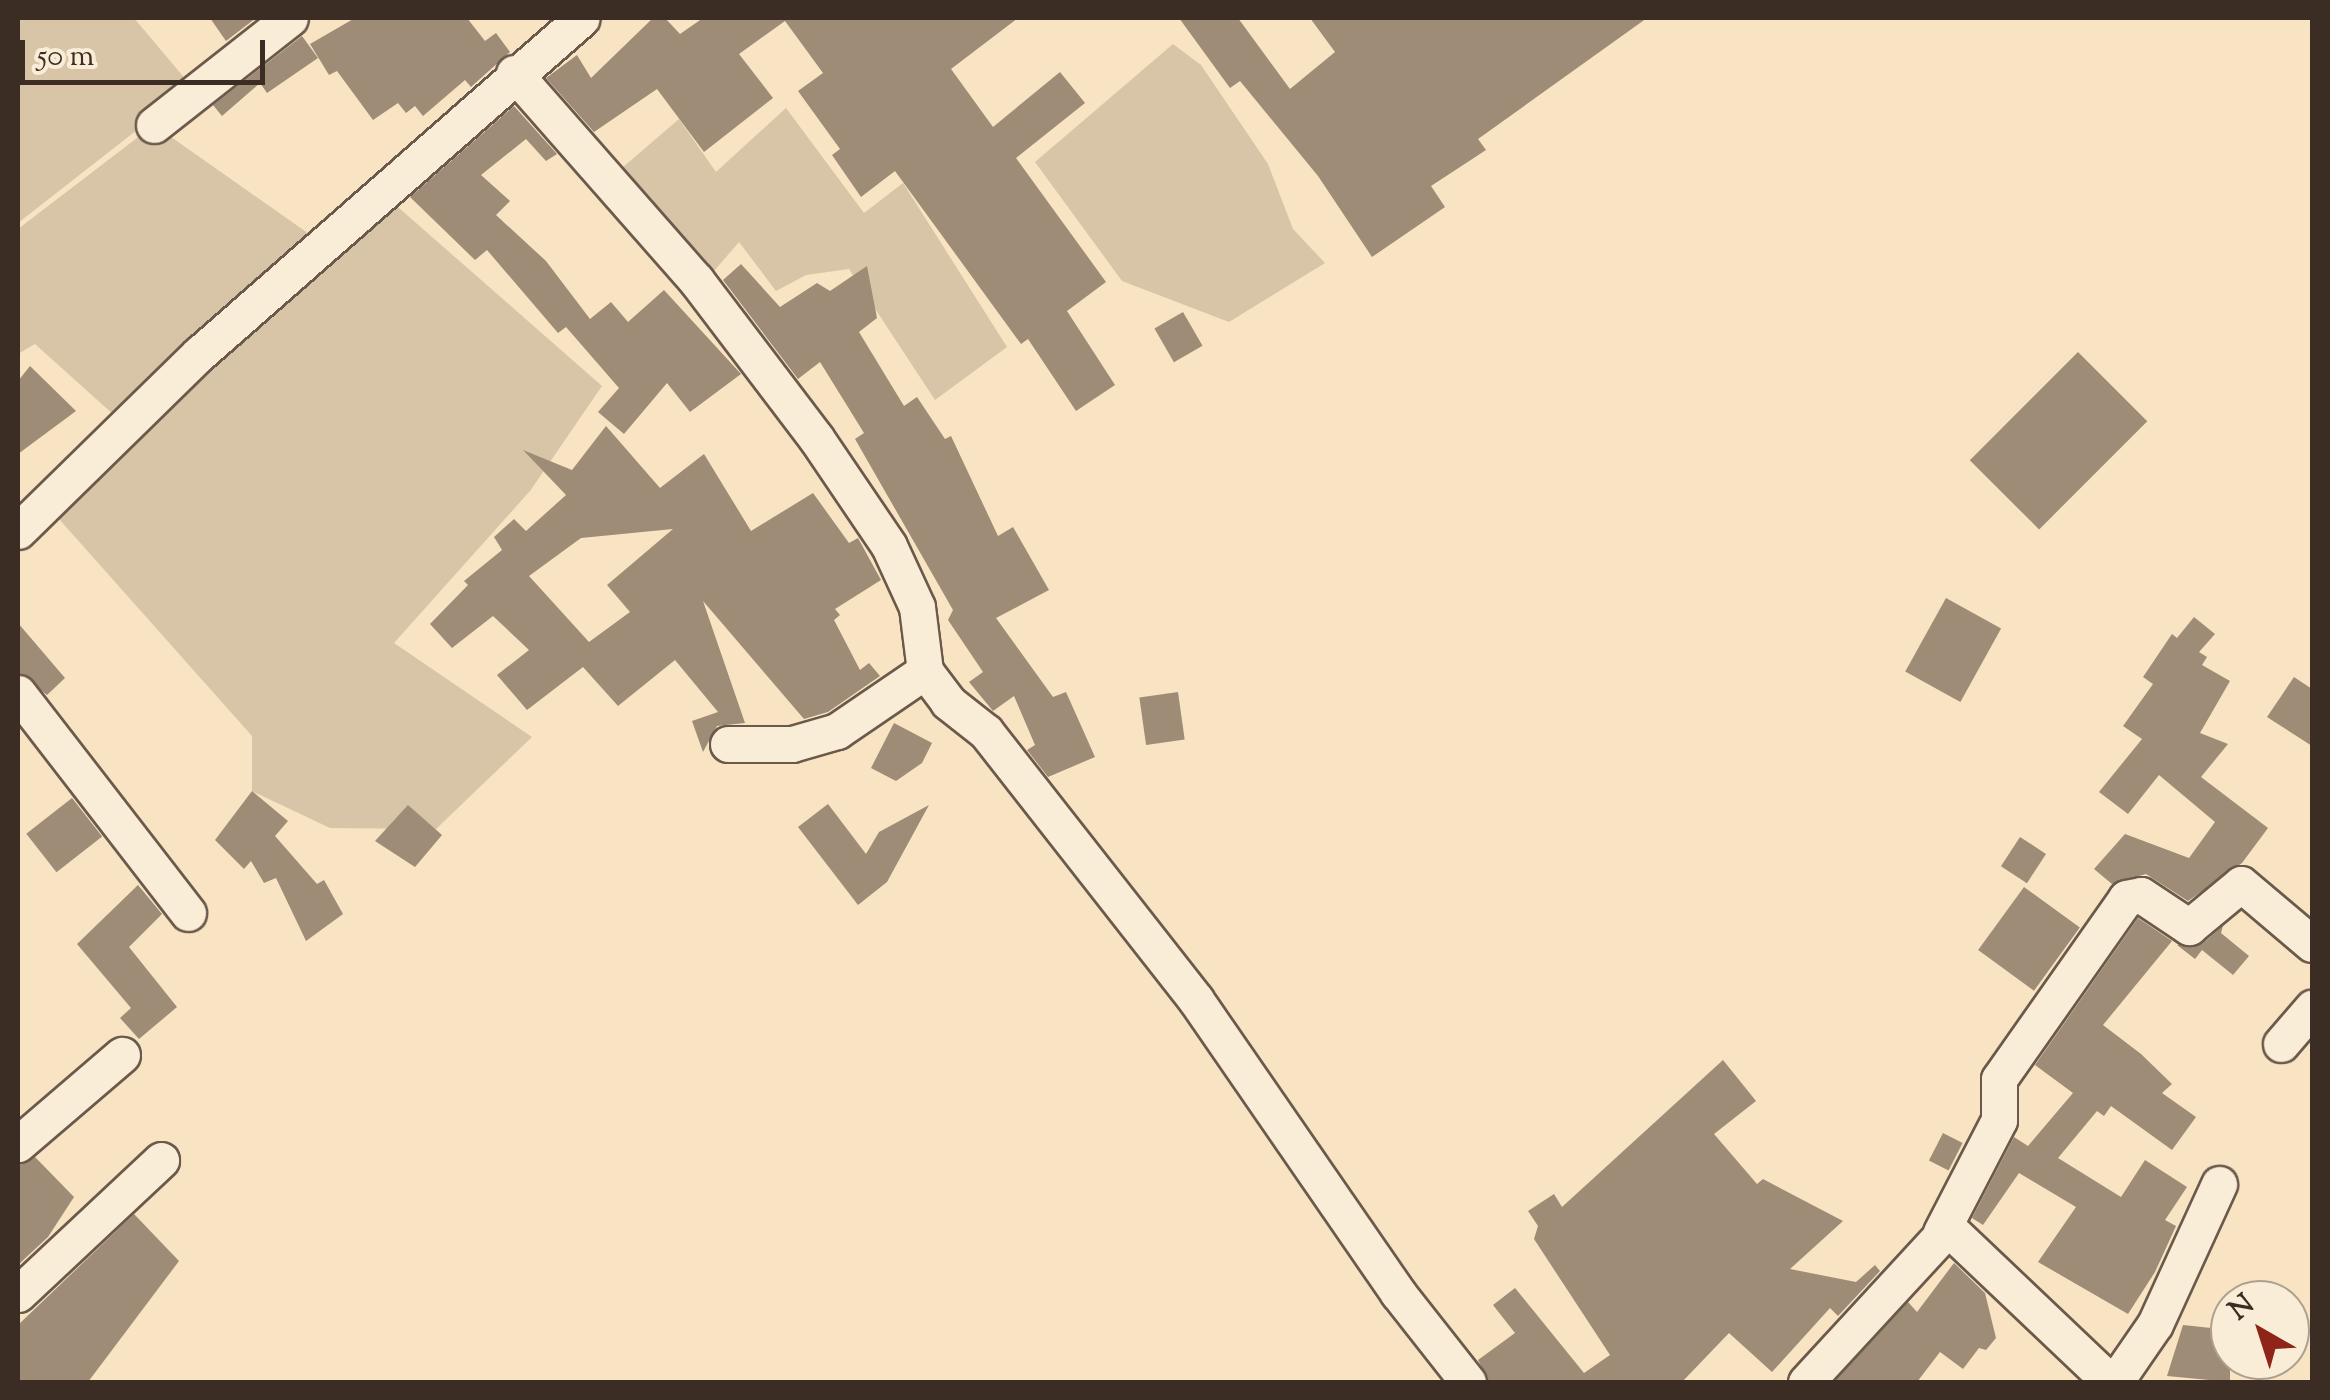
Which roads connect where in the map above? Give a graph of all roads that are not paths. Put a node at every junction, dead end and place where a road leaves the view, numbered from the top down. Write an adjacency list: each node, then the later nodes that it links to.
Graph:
1 (290, 18): 4 (street)
2 (582, 18): 3 (street)
3 (514, 73): 5 (street); 6 (street)
4 (154, 125)
5 (18, 531)
6 (926, 671): 8 (street); 19 (street)
7 (18, 694): 9 (street)
8 (728, 744)
9 (188, 913)
10 (2312, 944): 17 (street)
11 (2312, 1008): 12 (street)
12 (2281, 1044)
13 (122, 1056): 14 (street)
14 (18, 1144)
15 (161, 1160): 18 (street)
16 (2219, 1184): 21 (street)
17 (1941, 1232): 20 (street); 21 (street)
18 (18, 1294)
19 (1468, 1382)
20 (1806, 1382)
21 (2112, 1382)

